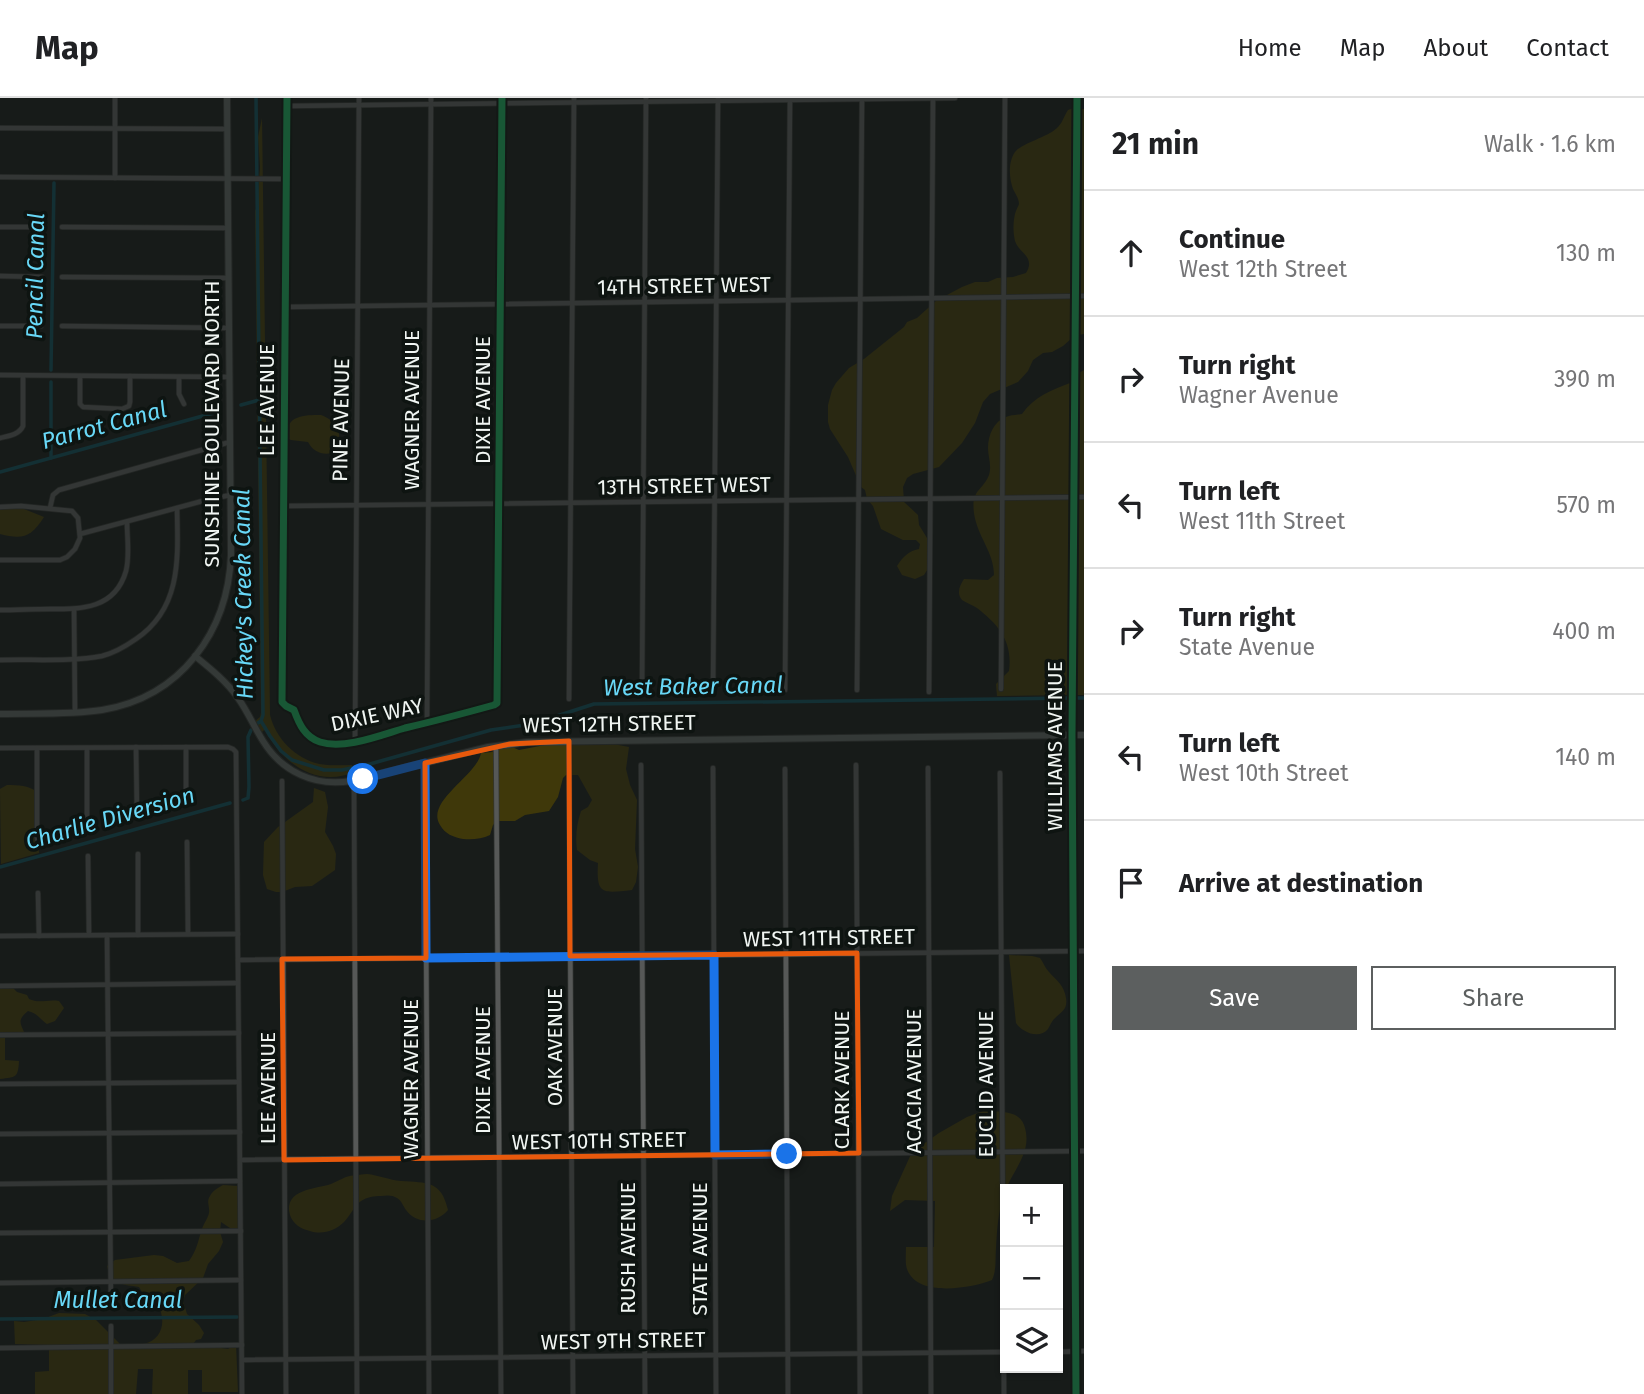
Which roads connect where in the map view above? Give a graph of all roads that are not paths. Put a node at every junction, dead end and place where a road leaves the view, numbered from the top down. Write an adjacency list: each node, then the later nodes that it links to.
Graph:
1 (115, 98): 19 (street)
2 (227, 98): 20 (street, SUNSHINE BOULEVARD NORTH)
3 (287, 98): 17 (street, LEE AVENUE)
4 (359, 98): 16 (street, PINE AVENUE)
5 (933, 98): 6 (street); 10 (street); 35 (street)
6 (955, 98)
7 (1005, 98): 36 (street)
8 (1077, 98): 33 (street, WILLIAMS AVENUE)
9 (790, 99): 10 (street); 13 (street); 38 (street)
10 (862, 99): 37 (street)
11 (574, 100): 12 (street); 15 (street); 42 (street)
12 (646, 100): 13 (street); 40 (street)
13 (718, 100): 39 (street)
14 (430, 101): 15 (street); 16 (street); 43 (street, WAGNER AVENUE)
15 (502, 101): 41 (street, DIXIE AVENUE)
16 (359, 105): 17 (street); 44 (street, PINE AVENUE)
17 (287, 106): 24 (street, LEE AVENUE)
18 (0, 128): 19 (street)
19 (115, 128): 20 (street); 22 (street)
20 (227, 129): 23 (street, SUNSHINE BOULEVARD NORTH)
21 (0, 177): 22 (street)
22 (115, 178): 23 (street)
23 (228, 179): 24 (street); 28 (street, SUNSHINE BOULEVARD NORTH)
24 (286, 179): 45 (street, LEE AVENUE)
25 (0, 227): 26 (street)
26 (43, 227)
27 (62, 227): 28 (street)
28 (228, 228): 32 (street, SUNSHINE BOULEVARD NORTH)
29 (0, 276): 30 (street)
30 (42, 277)
31 (62, 277): 32 (street)
32 (229, 278): 49 (street, SUNSHINE BOULEVARD NORTH)
33 (1075, 296): 34 (street, 14TH STREET WEST); 36 (street, 14TH STREET WEST); 60 (street, WILLIAMS AVENUE)
34 (1084, 296)
35 (932, 298): 36 (street, 14TH STREET WEST); 37 (street, 14TH STREET WEST); 64 (street)
36 (1004, 298): 62 (street)
37 (860, 299): 38 (street, 14TH STREET WEST); 63 (street)
38 (788, 300): 39 (street, 14TH STREET WEST); 65 (street)
39 (716, 301): 40 (street, 14TH STREET WEST); 66 (street)
40 (645, 302): 42 (street, 14TH STREET WEST); 67 (street)
41 (501, 303): 42 (street, 14TH STREET WEST); 43 (street, 14TH STREET WEST); 69 (street, DIXIE AVENUE)
42 (573, 303): 68 (street)
43 (429, 304): 44 (street, 14TH STREET WEST); 70 (street, WAGNER AVENUE)
44 (357, 305): 45 (street, 14TH STREET WEST); 72 (street, PINE AVENUE)
45 (285, 307): 71 (street, LEE AVENUE)
46 (0, 326): 47 (street)
47 (41, 326)
48 (62, 326): 49 (street)
49 (229, 328): 55 (street, SUNSHINE BOULEVARD NORTH)
50 (0, 375): 51 (street)
51 (23, 376): 52 (street); 57 (street)
52 (80, 376): 53 (street); 53 (street)
53 (130, 376): 54 (street)
54 (179, 377): 55 (street); 56 (street)
55 (230, 377): 58 (street, SUNSHINE BOULEVARD NORTH)
56 (184, 404)
57 (0, 438)
58 (230, 442): 59 (street, SUNSHINE BOULEVARD NORTH); 75 (street)
59 (231, 495): 74 (street); 81 (street, SUNSHINE BOULEVARD NORTH)
60 (1074, 497): 61 (street, 13TH STREET WEST); 62 (street, 13TH STREET WEST); 97 (street, WILLIAMS AVENUE)
61 (1084, 497)
62 (1002, 498): 64 (street, 13TH STREET WEST); 84 (street)
63 (858, 499): 64 (street, 13TH STREET WEST); 65 (street, 13TH STREET WEST); 86 (street)
64 (930, 499): 87 (street)
65 (786, 500): 66 (street, 13TH STREET WEST); 85 (street)
66 (715, 501): 67 (street, 13TH STREET WEST); 89 (street)
67 (643, 502): 68 (street, 13TH STREET WEST); 88 (street)
68 (571, 503): 69 (street, 13TH STREET WEST); 90 (street)
69 (499, 504): 70 (street, 13TH STREET WEST); 92 (street, DIXIE AVENUE)
70 (427, 505): 72 (street, 13TH STREET WEST); 95 (street, WAGNER AVENUE)
71 (284, 506): 72 (street, 13TH STREET WEST); 91 (street, LEE AVENUE)
72 (355, 506): 98 (street, PINE AVENUE)
73 (0, 507): 75 (street)
74 (177, 508): 76 (street); 82 (street)
75 (50, 509): 77 (street)
76 (127, 522): 77 (street); 79 (street)
77 (80, 534): 78 (street)
78 (0, 560)
79 (74, 609): 80 (street); 82 (street)
80 (0, 610)
81 (195, 656): 93 (street, SUNSHINE BOULEVARD NORTH); 106 (street, WEST 12TH STREET)
82 (75, 658): 83 (street); 93 (street)
83 (0, 660)
84 (1000, 689)
85 (785, 690)
86 (857, 690)
87 (929, 692)
88 (642, 693)
89 (713, 693)
90 (569, 699)
91 (282, 702): 98 (street, DIXIE WAY)
92 (497, 703): 95 (street, DIXIE WAY)
93 (75, 712): 94 (street, SUNSHINE BOULEVARD NORTH)
94 (0, 713)
95 (426, 723): 98 (street, DIXIE WAY)
96 (1084, 735): 97 (street, WEST 12TH STREET)
97 (1072, 736): 99 (street, WEST 12TH STREET); 130 (street, WILLIAMS AVENUE)
98 (355, 741)
99 (569, 741): 100 (street, WEST 12TH STREET); 137 (street, OAK AVENUE)
100 (496, 746): 106 (street, WEST 12TH STREET); 139 (street, DIXIE AVENUE)
101 (136, 747): 102 (street); 105 (street); 116 (street)
102 (186, 747): 115 (street); 124 (street)
103 (0, 748): 104 (street)
104 (37, 748): 105 (street); 118 (street)
105 (87, 748): 117 (street)
106 (425, 763): 140 (street, WAGNER AVENUE)
107 (641, 765): 138 (street, RUSH AVENUE)
108 (856, 765): 135 (street, CLARK AVENUE)
109 (713, 768): 136 (street, STATE AVENUE)
110 (928, 768): 133 (street, ACACIA AVENUE)
111 (785, 769): 134 (street)
112 (1000, 773): 132 (street, EUCLID AVENUE)
113 (282, 781): 141 (street, LEE AVENUE)
114 (354, 788): 142 (street)
115 (186, 802)
116 (137, 814)
117 (87, 828)
118 (37, 839)
119 (187, 842): 123 (street)
120 (138, 854): 127 (street)
121 (88, 856): 125 (street)
122 (38, 893): 129 (street)
123 (188, 934): 124 (street); 127 (street)
124 (238, 934): 143 (street)
125 (89, 935): 126 (street); 129 (street)
126 (107, 935): 127 (street); 145 (street)
127 (138, 935)
128 (0, 936): 129 (street)
129 (39, 936)
130 (1073, 951): 131 (street, WEST 11TH STREET); 132 (street, WEST 11TH STREET); 158 (street, WILLIAMS AVENUE)
131 (1084, 951)
132 (1001, 952): 133 (street, WEST 11TH STREET); 157 (street, EUCLID AVENUE)
133 (929, 953): 135 (street, WEST 11TH STREET); 160 (street, ACACIA AVENUE)
134 (786, 954): 135 (street, WEST 11TH STREET); 136 (street, WEST 11TH STREET); 161 (street)
135 (857, 954): 159 (street, CLARK AVENUE)
136 (714, 955): 138 (street, WEST 11TH STREET); 162 (street, STATE AVENUE)
137 (570, 956): 138 (street, WEST 11TH STREET); 139 (street, WEST 11TH STREET); 165 (street, OAK AVENUE)
138 (642, 956): 163 (street, RUSH AVENUE)
139 (498, 957): 140 (street, WEST 11TH STREET); 164 (street, DIXIE AVENUE)
140 (426, 958): 142 (street, WEST 11TH STREET); 166 (street, WAGNER AVENUE)
141 (282, 959): 142 (street, WEST 11TH STREET); 143 (street, WEST 11TH STREET); 169 (street, LEE AVENUE)
142 (355, 959): 167 (street)
143 (238, 960): 144 (street)
144 (238, 983): 145 (street); 147 (street)
145 (107, 985): 146 (street); 148 (street)
146 (0, 986)
147 (239, 1033): 148 (street); 150 (street)
148 (108, 1034): 149 (street); 151 (street)
149 (0, 1035)
150 (239, 1082): 151 (street); 153 (street)
151 (108, 1083): 152 (street); 154 (street)
152 (0, 1084)
153 (240, 1132): 154 (street); 168 (street)
154 (109, 1133): 155 (street); 171 (street)
155 (0, 1134)
156 (1084, 1151): 158 (street, WEST 10TH STREET)
157 (1003, 1152): 158 (street, WEST 10TH STREET); 160 (street, WEST 10TH STREET); 180 (street, EUCLID AVENUE)
158 (1074, 1152): 188 (street, WILLIAMS AVENUE)
159 (859, 1153): 160 (street, WEST 10TH STREET); 161 (street, WEST 10TH STREET); 191 (street, CLARK AVENUE)
160 (930, 1153): 189 (street, ACACIA AVENUE)
161 (787, 1154): 162 (street, WEST 10TH STREET); 190 (street)
162 (715, 1155): 163 (street, WEST 10TH STREET); 192 (street, STATE AVENUE)
163 (643, 1156): 165 (street, WEST 10TH STREET); 193 (street, RUSH AVENUE)
164 (499, 1157): 165 (street, WEST 10TH STREET); 166 (street, WEST 10TH STREET); 194 (street, DIXIE AVENUE)
165 (571, 1157): 195 (street, OAK AVENUE)
166 (428, 1158): 167 (street, WEST 10TH STREET); 196 (street, WAGNER AVENUE)
167 (356, 1159): 169 (street, WEST 10TH STREET); 197 (street)
168 (240, 1160): 169 (street, WEST 10TH STREET); 170 (street)
169 (284, 1160): 199 (street, LEE AVENUE)
170 (240, 1181): 171 (street); 173 (street)
171 (109, 1183): 172 (street); 174 (street)
172 (0, 1184)
173 (241, 1231): 174 (street); 176 (street)
174 (110, 1232): 175 (street); 177 (street)
175 (0, 1233)
176 (241, 1280): 177 (street); 182 (street)
177 (110, 1282): 178 (street); 179 (street)
178 (0, 1283)
179 (111, 1306)
180 (1004, 1310)
181 (111, 1326): 183 (street)
182 (242, 1345): 183 (street); 198 (street)
183 (111, 1346): 184 (street); 201 (street)
184 (0, 1348)
185 (1084, 1351): 188 (street)
186 (1000, 1352): 189 (street, WEST 9TH STREET)
187 (1063, 1352): 188 (street)
188 (1076, 1352): 214 (street, WILLIAMS AVENUE)
189 (931, 1353): 191 (street, WEST 9TH STREET); 212 (street, ACACIA AVENUE)
190 (788, 1354): 191 (street, WEST 9TH STREET); 192 (street, WEST 9TH STREET); 210 (street)
191 (860, 1354): 211 (street, CLARK AVENUE)
192 (716, 1355): 193 (street, WEST 9TH STREET); 209 (street, STATE AVENUE)
193 (645, 1356): 195 (street, WEST 9TH STREET); 208 (street, RUSH AVENUE)
194 (500, 1357): 195 (street, WEST 9TH STREET); 196 (street, WEST 9TH STREET); 206 (street, DIXIE AVENUE)
195 (572, 1357): 207 (street, OAK AVENUE)
196 (429, 1358): 197 (street, WEST 9TH STREET); 205 (street, WAGNER AVENUE)
197 (357, 1359): 199 (street, WEST 9TH STREET); 204 (street)
198 (242, 1360): 199 (street, WEST 9TH STREET); 202 (street)
199 (285, 1360): 203 (street, LEE AVENUE)
200 (1004, 1373): 213 (street, EUCLID AVENUE)
201 (111, 1394)
202 (242, 1394)
203 (285, 1394)
204 (357, 1394)
205 (429, 1394)
206 (501, 1394)
207 (573, 1394)
208 (645, 1394)
209 (716, 1394)
210 (788, 1394)
211 (860, 1394)
212 (932, 1394)
213 (1004, 1394)
214 (1076, 1394)

